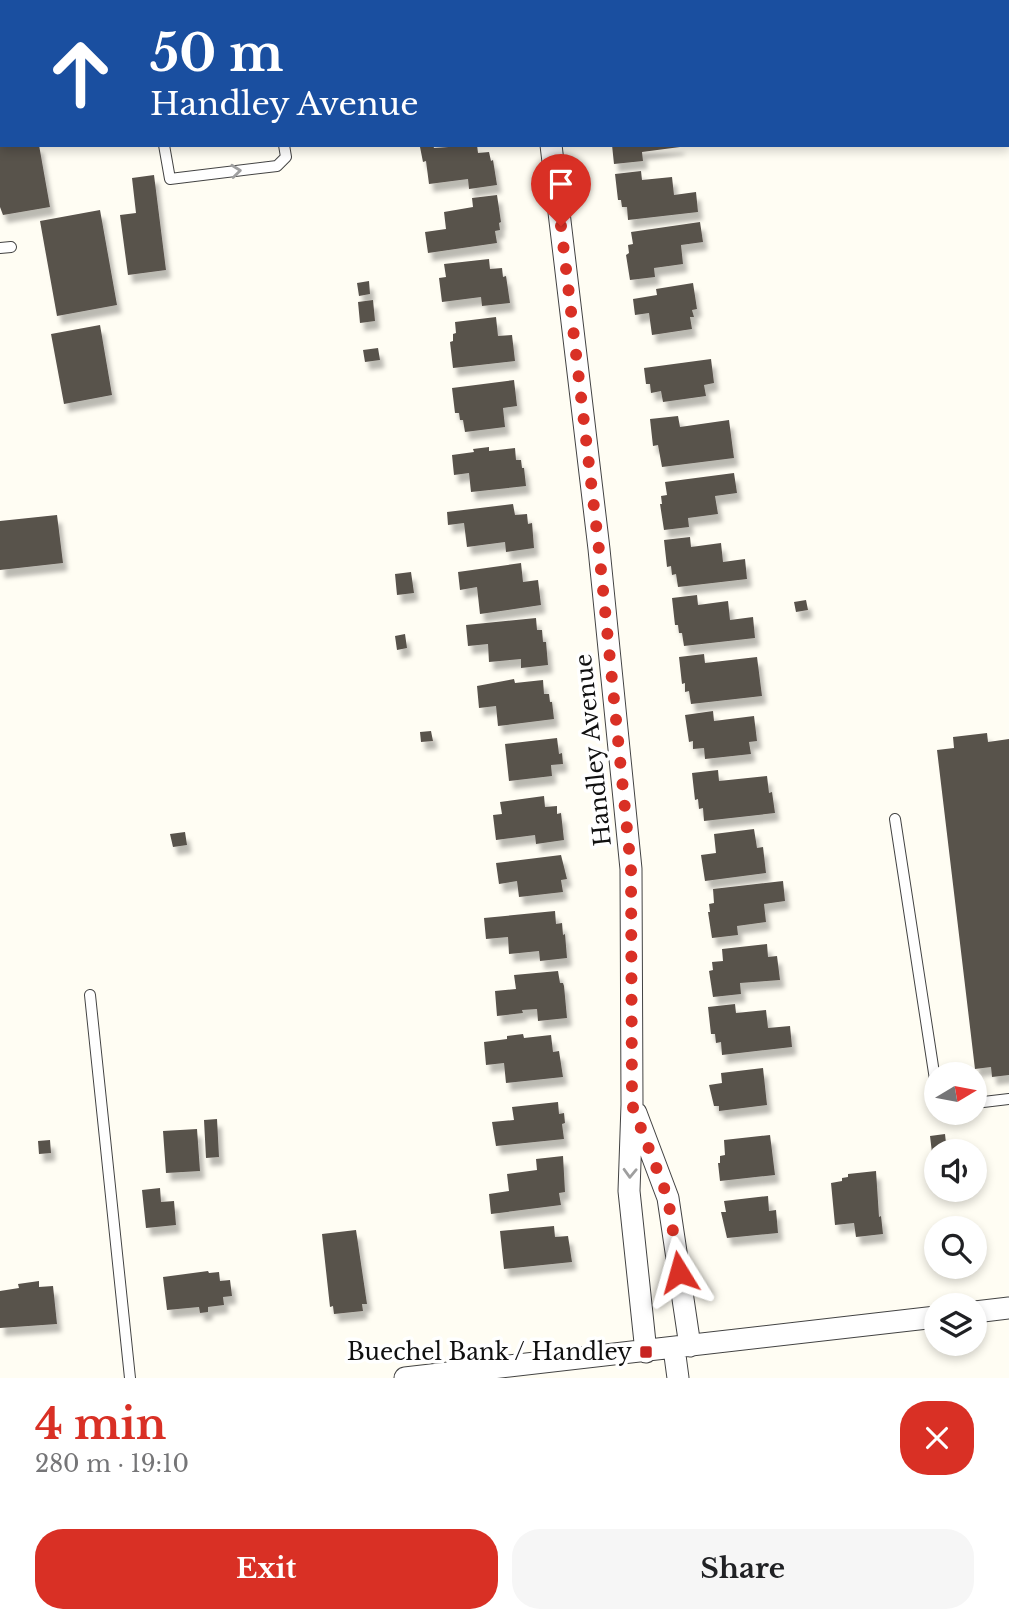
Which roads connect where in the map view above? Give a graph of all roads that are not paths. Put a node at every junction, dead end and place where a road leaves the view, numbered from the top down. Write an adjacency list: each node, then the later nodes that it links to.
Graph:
1 (164, 147): 2 (lane, one-way to 2)
2 (284, 147)
3 (551, 147): 9 (street, Handley Avenue)
4 (895, 820): 6 (lane)
5 (90, 995): 15 (lane)
6 (932, 1062)
7 (1009, 1099): 8 (lane)
8 (987, 1102)
9 (632, 1105): 13 (street); 14 (street, Handley Avenue, one-way to 14)
10 (1009, 1308): 11 (street)
11 (987, 1311)
12 (924, 1318): 13 (street)
13 (682, 1347): 14 (street); 17 (street)
14 (646, 1352): 16 (street)
15 (130, 1378)
16 (405, 1378)
17 (678, 1378)

